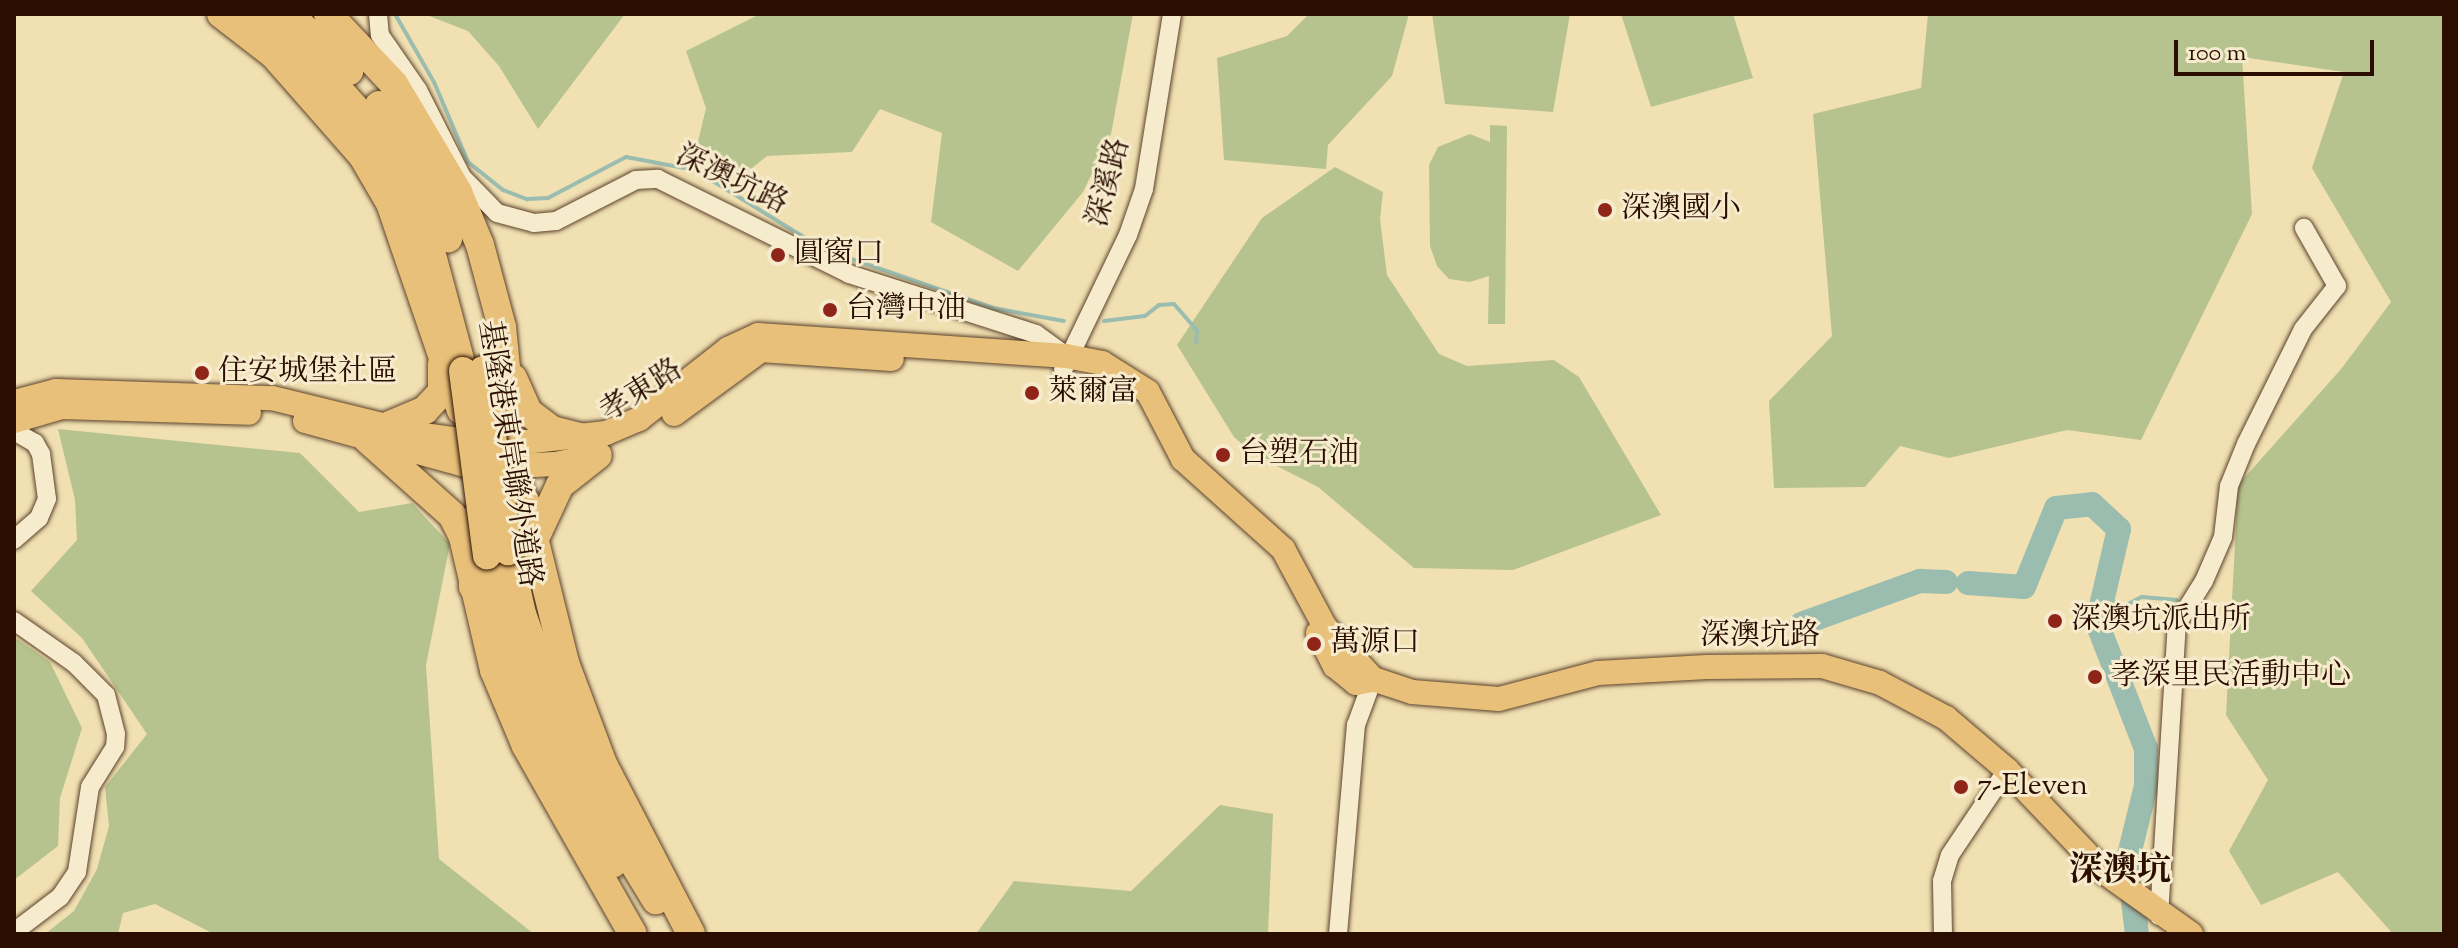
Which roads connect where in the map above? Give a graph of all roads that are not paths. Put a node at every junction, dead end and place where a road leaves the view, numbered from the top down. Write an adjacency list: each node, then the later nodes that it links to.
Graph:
1 (221, 14): 10 (highway)
2 (258, 14): 8 (highway, 基隆港東岸聯外道路)
3 (289, 14): 8 (highway, 基隆港東岸聯外道路)
4 (328, 14): 8 (highway)
5 (378, 14): 11 (street, 深澳坑路)
6 (1172, 14): 11 (street, 深溪路)
7 (2304, 228): 24 (street)
8 (466, 286): 9 (highway); 19 (highway, 基隆港東岸聯外道路, bridge)
9 (502, 327): 15 (highway); 16 (highway)
10 (434, 333): 14 (highway); 16 (highway)
11 (1065, 363): 15 (main road, 孝東路); 22 (main road, 深澳坑路)
12 (14, 402): 14 (main road, 孝東路)
13 (17, 429): 14 (main road, 孝東路); 18 (street)
14 (378, 432): 16 (main road, 孝東路); 20 (highway)
15 (592, 447): 16 (main road, 孝東路); 17 (highway)
16 (488, 457): 17 (highway); 20 (highway)
17 (537, 534): 29 (highway)
18 (14, 540)
19 (497, 553): 27 (highway, 基隆港東岸聯外道路); 28 (highway, 基隆港東岸聯外道路)
20 (473, 587): 26 (highway)
21 (14, 621): 25 (street)
22 (1373, 679): 23 (main road, 深澳坑路); 30 (street)
23 (2007, 770): 24 (main road, 深澳坑路); 31 (street)
24 (2161, 919): 32 (main road, 深澳坑路)
25 (14, 932)
26 (633, 934)
27 (654, 934)
28 (679, 934)
29 (691, 934)
30 (1338, 934)
31 (1943, 934)
32 (2191, 934)

